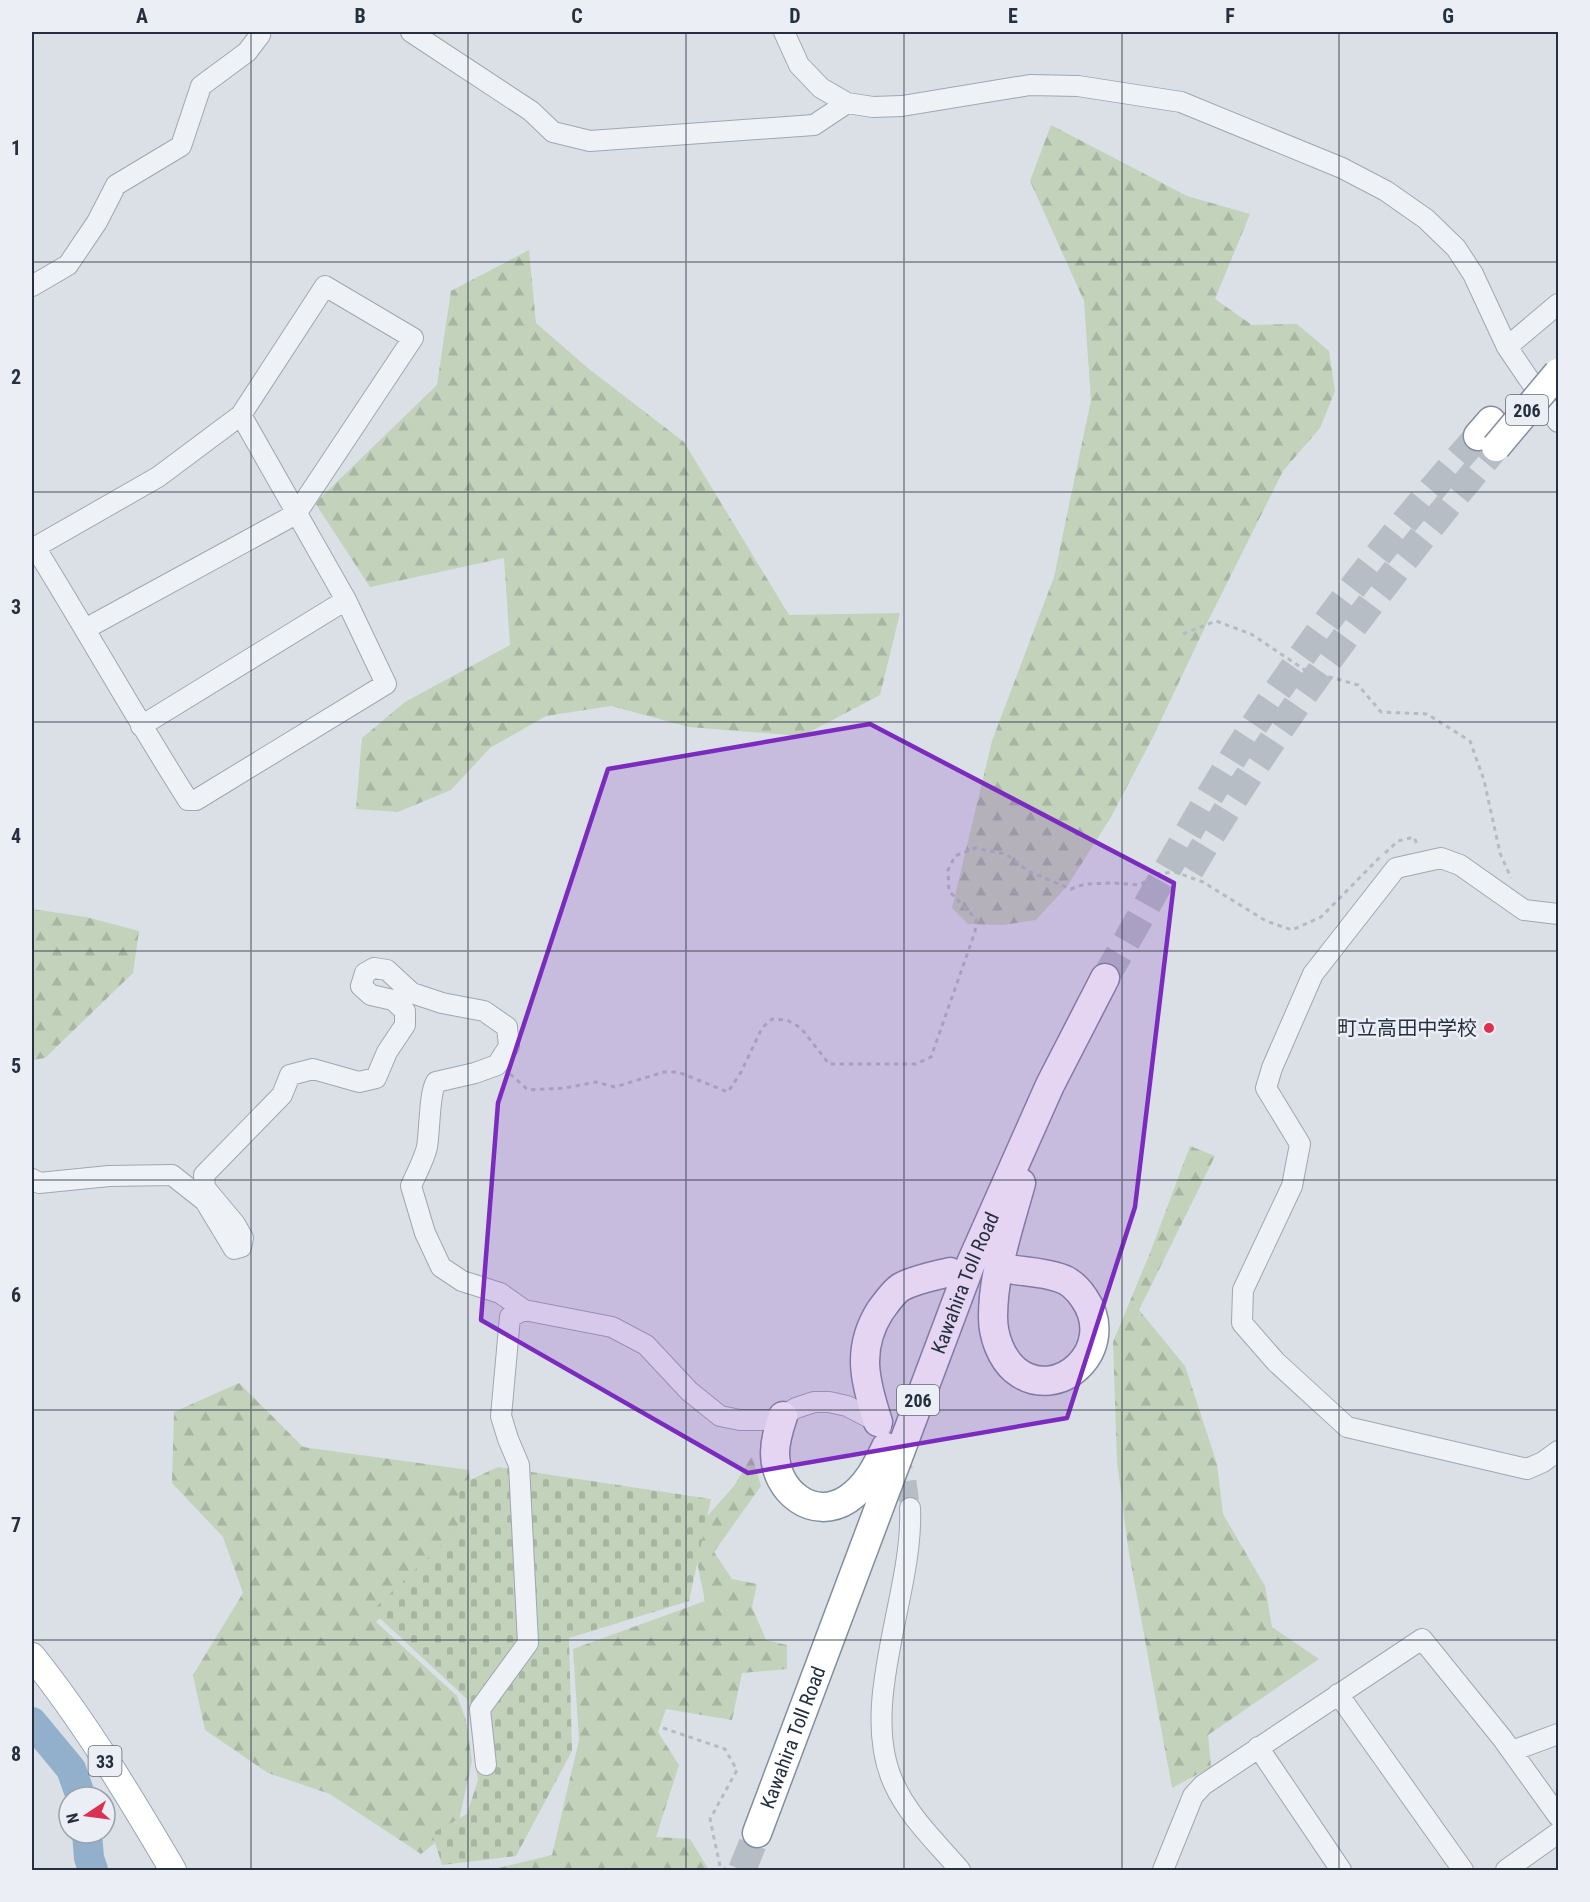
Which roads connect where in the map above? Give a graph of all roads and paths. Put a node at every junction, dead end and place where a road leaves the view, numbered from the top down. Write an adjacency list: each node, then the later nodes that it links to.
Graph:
1 (258, 32): 5 (street)
2 (411, 32): 4 (street)
3 (784, 32): 4 (street)
4 (847, 103): 7 (street)
5 (32, 286)
6 (1558, 304): 7 (street)
7 (1507, 347): 11 (street)
8 (1558, 356): 9 (highway, 206, bridge)
9 (1558, 373)
10 (241, 415): 12 (street); 12 (street); 13 (street)
11 (1558, 422)
12 (296, 514): 14 (street); 15 (street)
13 (33, 548): 15 (street)
14 (346, 600): 17 (street); 17 (street)
15 (85, 629): 17 (street)
16 (1183, 634): 19 (path)
17 (141, 726)
18 (1425, 862): 19 (street); 21 (path); 29 (street)
19 (1524, 910): 20 (street)
20 (1558, 914)
21 (498, 1063): 23 (street); 26 (street)
22 (1024, 1172): 24 (highway, Kawahira Toll Road / 206); 24 (highway, Kawahira Toll Road / 206); 25 (highway)
23 (32, 1179)
24 (960, 1268): 27 (highway); 28 (highway)
25 (1015, 1270)
26 (524, 1310): 27 (street); 37 (street)
27 (783, 1416): 28 (street)
28 (881, 1427)
29 (1558, 1451)
30 (910, 1508): 42 (street)
31 (32, 1656): 40 (main road, 33)
32 (1338, 1694): 35 (street); 36 (street); 45 (street)
33 (663, 1728): 41 (path)
34 (1558, 1734): 36 (street)
35 (1258, 1747): 43 (street); 44 (street)
36 (1512, 1751): 38 (street)
37 (486, 1765)
38 (1558, 1816)
39 (1558, 1833): 46 (street)
40 (173, 1870)
41 (727, 1870)
42 (960, 1870)
43 (1163, 1870)
44 (1341, 1870)
45 (1463, 1870)
46 (1506, 1870)

